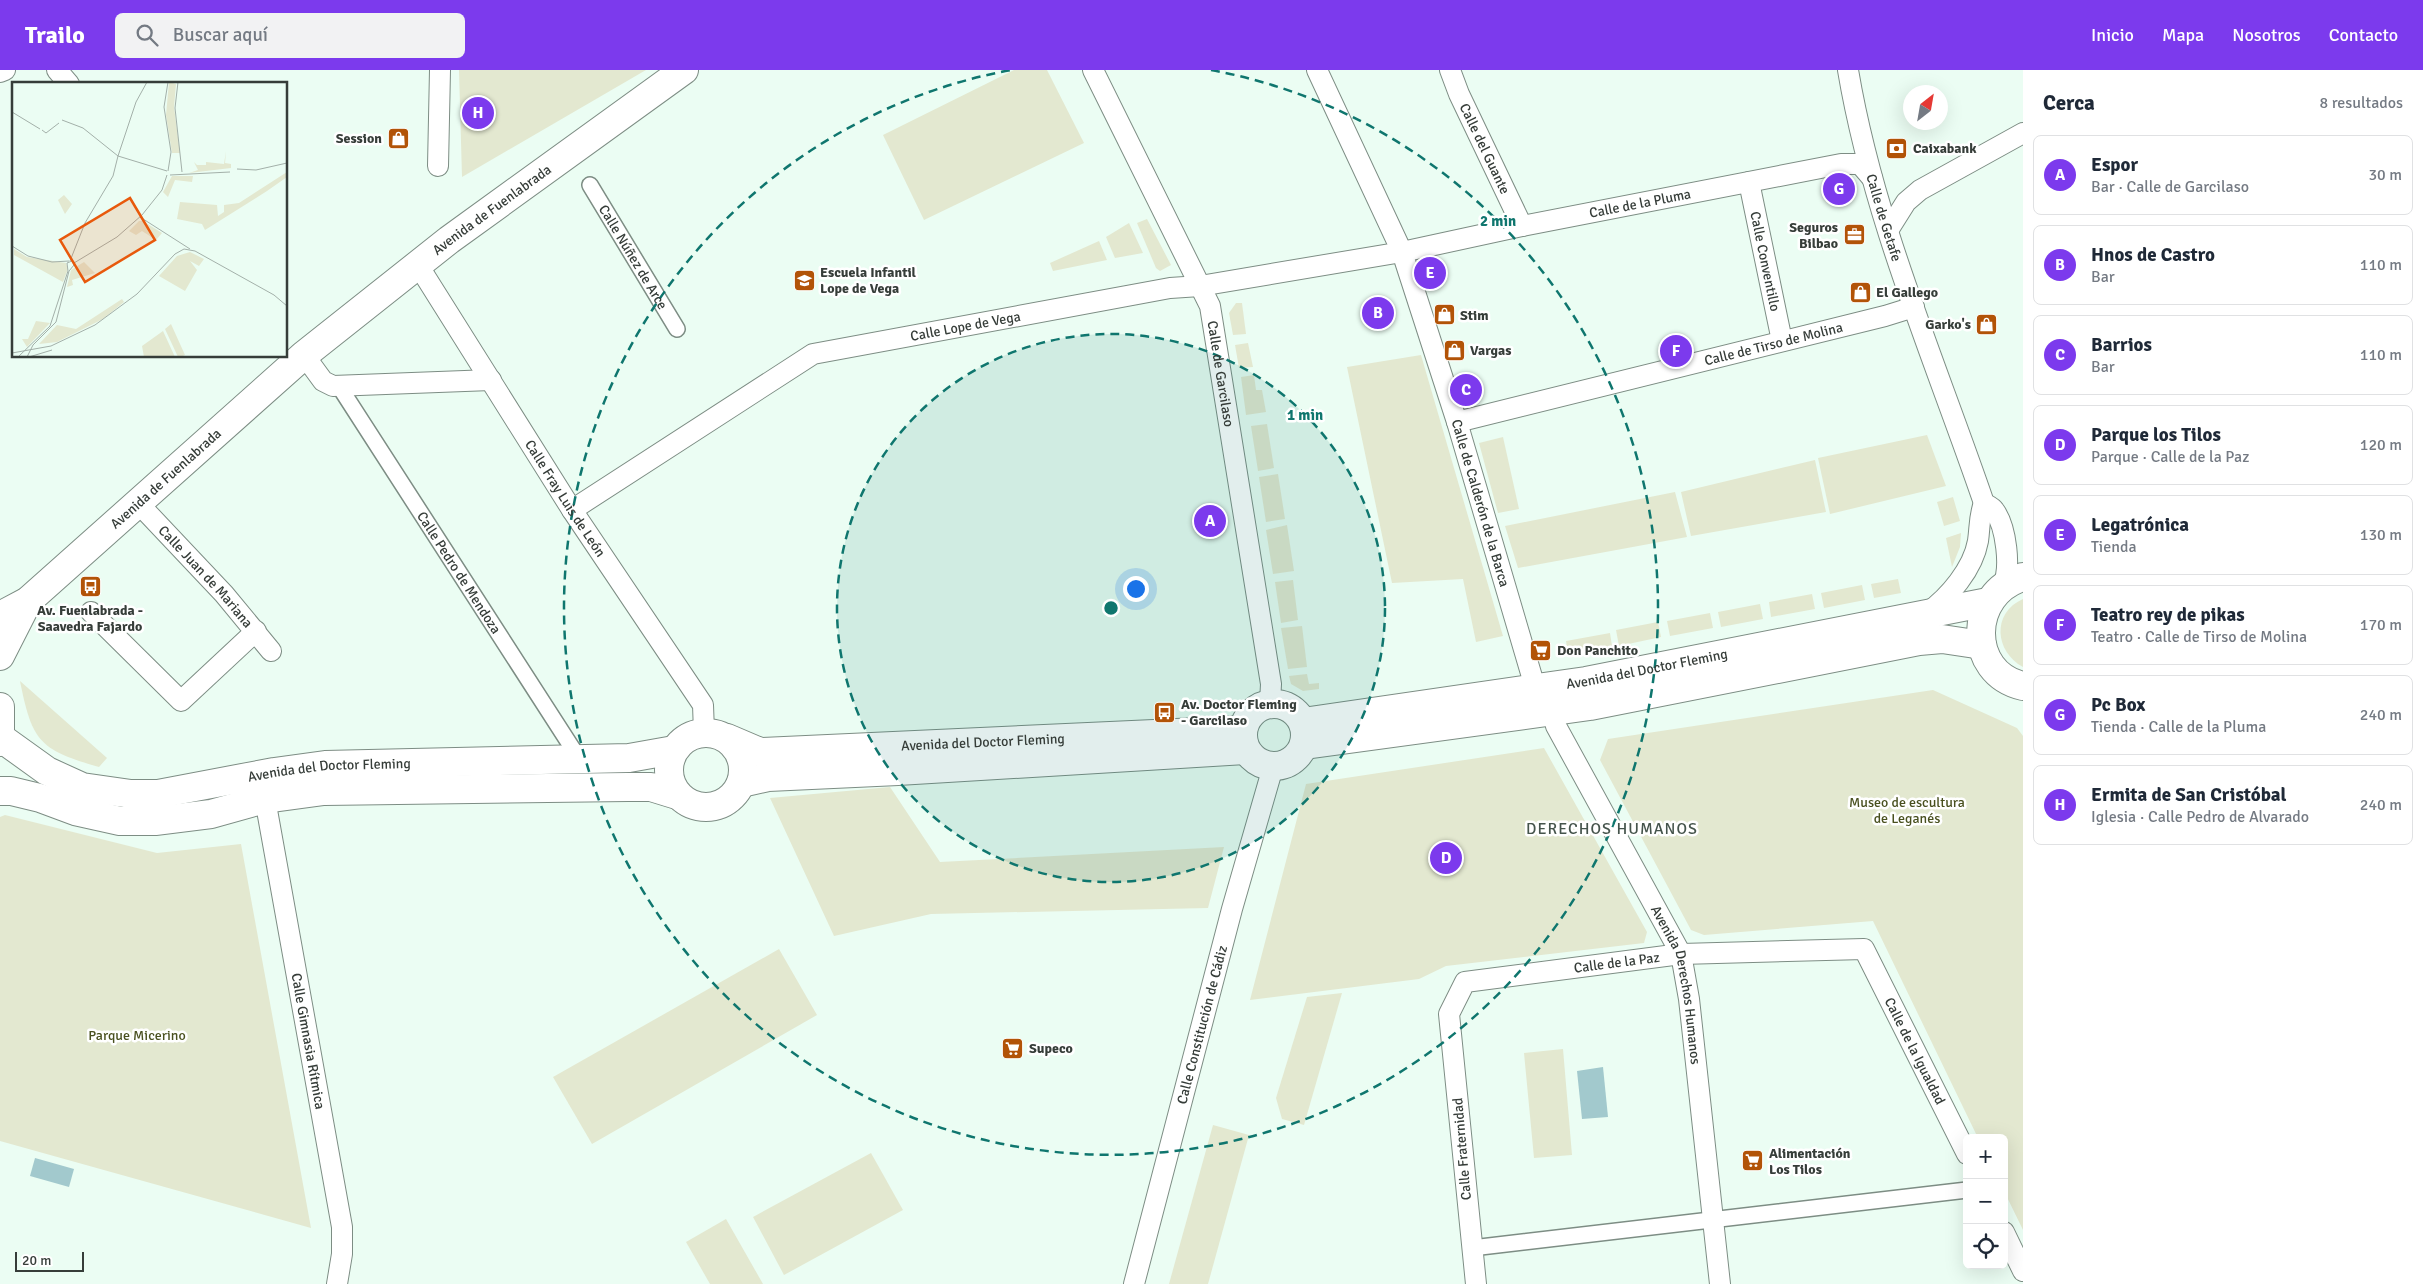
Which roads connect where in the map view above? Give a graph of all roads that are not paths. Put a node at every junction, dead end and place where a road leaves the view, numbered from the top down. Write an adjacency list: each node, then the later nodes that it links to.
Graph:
1 (5, 70): 9 (street)
2 (57, 70): 10 (street)
3 (440, 70): 12 (street)
4 (684, 70): 19 (main road, Avenida de Fuenlabrada)
5 (1093, 70): 20 (street, Calle de Garcilaso)
6 (1317, 70): 18 (street, Calle de Calderón de la Barca)
7 (1450, 70): 16 (street, Calle del Guante)
8 (1848, 70): 13 (street, Calle de Getafe)
9 (0, 72)
10 (67, 82)
11 (2023, 133): 17 (street)
12 (438, 166)
13 (1872, 178): 14 (street, Calle de la Pluma); 17 (street, Calle de Getafe)
14 (1749, 182): 16 (street, Calle de la Pluma); 23 (street, Calle Conventillo)
15 (590, 185): 22 (street, Calle Núñez de Arce)
16 (1522, 226): 18 (street, Calle de la Pluma)
17 (1889, 229): 21 (street, Calle de Getafe)
18 (1402, 252): 20 (street, Calle Lope de Vega); 27 (street, Calle de Calderón de la Barca)
19 (418, 265): 24 (main road, Avenida de Fuenlabrada); 25 (street, Calle Fray Luis de León)
20 (1200, 286): 30 (street, Calle Lope de Vega); 42 (street, Calle de Garcilaso)
21 (1914, 307): 23 (street, Calle de Tirso de Molina); 29 (street, Calle de Getafe)
22 (677, 329)
23 (1782, 341): 27 (street, Calle de Tirso de Molina)
24 (304, 355): 26 (street); 28 (main road, Avenida de Fuenlabrada)
25 (491, 380): 26 (street); 30 (street, Calle Fray Luis de León)
26 (340, 386): 50 (street, Calle Pedro de Mendoza)
27 (1457, 422): 40 (street, Calle de Calderón de la Barca)
28 (138, 503): 32 (main road, Avenida de Fuenlabrada); 36 (street, Calle Juan de Mariana)
29 (1984, 503): 31 (street, Calle de Getafe); 34 (street)
30 (572, 510): 46 (street, Calle Fray Luis de León)
31 (2004, 588): 34 (main road, Avenida del Doctor Fleming); 37 (main road)
32 (28, 600): 35 (main road, Avenida de Fuenlabrada); 39 (main road, Avenida de Fuenlabrada)
33 (91, 612): 36 (street)
34 (1927, 614): 40 (main road, Avenida del Doctor Fleming)
35 (0, 616)
36 (256, 631): 38 (street, Calle Juan de Mariana)
37 (1982, 645): 41 (main road); 44 (main road, Avenida del Doctor Fleming)
38 (271, 651)
39 (0, 656)
40 (1535, 687): 45 (main road, Avenida del Doctor Fleming)
41 (2020, 687)
42 (1270, 703): 45 (main road); 48 (main road)
43 (0, 707): 47 (main road)
44 (1552, 711): 45 (main road, Avenida del Doctor Fleming); 57 (street, Avenida Derechos Humanos)
45 (1304, 734): 51 (main road)
46 (715, 735): 48 (main road, Avenida del Doctor Fleming); 49 (main road); 52 (main road)
47 (1, 740): 50 (main road, Avenida del Doctor Fleming)
48 (1244, 740): 51 (main road); 52 (main road, Avenida del Doctor Fleming)
49 (674, 750): 50 (main road, Avenida del Doctor Fleming); 54 (main road)
50 (580, 760)
51 (1273, 767): 66 (street, Calle Constitución de Cádiz)
52 (741, 783): 54 (main road)
53 (0, 791): 55 (main road, Avenida del Doctor Fleming)
54 (677, 795): 55 (main road, Avenida del Doctor Fleming)
55 (264, 799): 65 (street, Calle Gimnasia Rítmica)
56 (1864, 948): 57 (street, Calle de la Paz); 59 (street, Calle de la Igualdad)
57 (1681, 954): 58 (street, Calle de la Paz); 61 (street, Avenida Derechos Humanos)
58 (1449, 1014): 63 (street, Calle Fraternidad)
59 (1963, 1146)
60 (1963, 1190): 61 (street)
61 (1713, 1220): 63 (street); 68 (street, Avenida Derechos Humanos)
62 (2008, 1240): 64 (street)
63 (1472, 1248): 67 (street, Calle Fraternidad)
64 (2023, 1271)
65 (337, 1284)
66 (1134, 1284)
67 (1476, 1284)
68 (1720, 1284)

